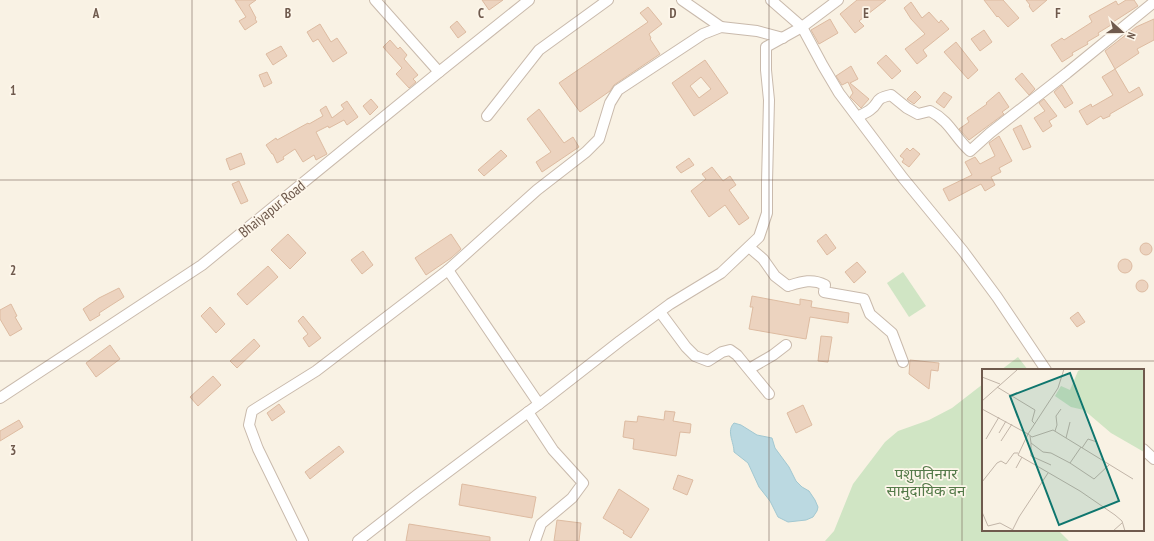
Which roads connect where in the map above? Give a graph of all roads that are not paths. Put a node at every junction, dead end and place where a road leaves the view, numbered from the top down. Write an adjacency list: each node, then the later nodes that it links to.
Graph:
1 (375, 0): 11 (street)
2 (529, 0): 11 (street, Bhaiyapur Road)
3 (608, 0): 12 (street)
4 (682, 0): 8 (street)
5 (771, 0): 9 (street)
6 (838, 0): 9 (street)
7 (1154, 2): 13 (street)
8 (721, 27): 10 (street); 15 (street)
9 (802, 27): 10 (street); 13 (street)
10 (783, 38): 14 (street)
11 (439, 72): 22 (street, Bhaiyapur Road)
12 (487, 116)
13 (858, 117): 20 (street)
14 (749, 247): 16 (street); 18 (street)
15 (448, 270): 23 (street); 27 (street)
16 (660, 312): 19 (street); 23 (street)
17 (786, 344): 19 (street)
18 (903, 362)
19 (749, 369): 21 (street)
20 (1045, 369)
21 (769, 394)
22 (0, 398)
23 (539, 404): 24 (street)
24 (528, 412): 28 (street); 29 (street)
25 (1144, 450): 26 (street)
26 (1154, 460)
27 (303, 541)
28 (358, 541)
29 (535, 541)

